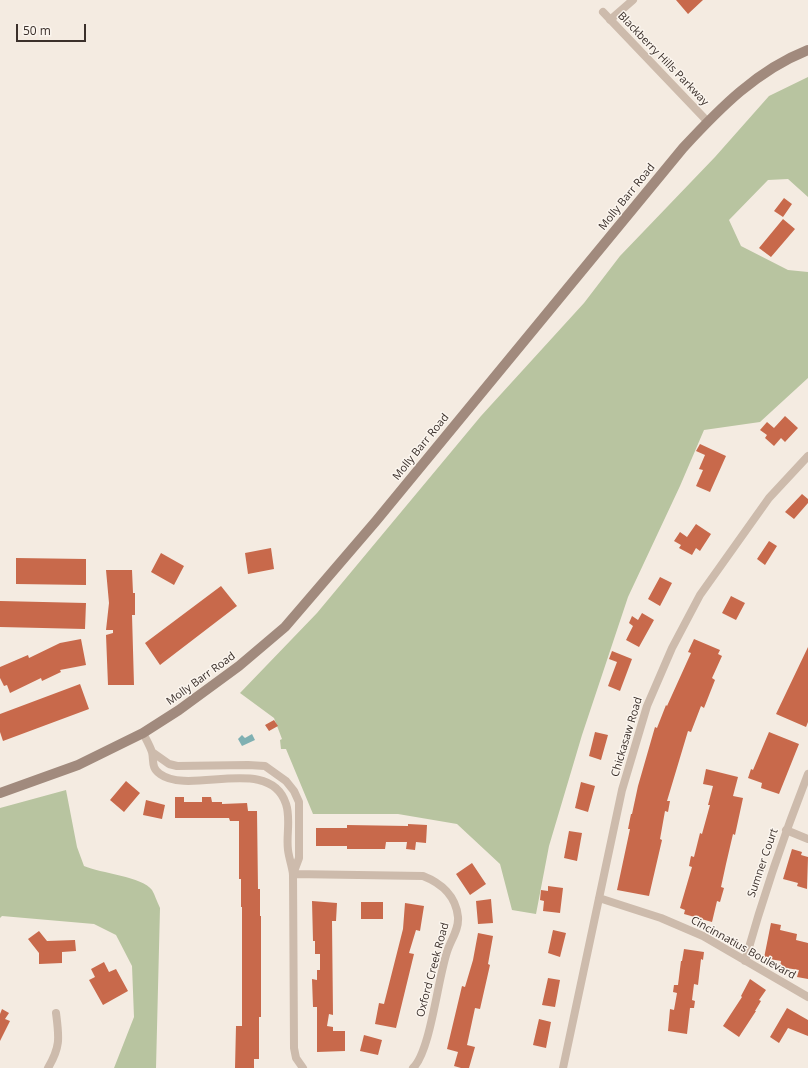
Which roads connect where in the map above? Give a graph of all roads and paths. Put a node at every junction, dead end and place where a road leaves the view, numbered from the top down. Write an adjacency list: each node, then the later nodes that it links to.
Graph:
1 (633, 0): 3 (street)
2 (603, 12): 3 (street, Blackberry Hills Parkway)
3 (610, 20): 5 (street, Blackberry Hills Parkway)
4 (808, 50): 5 (main road, Molly Barr Road)
5 (708, 122): 7 (main road, Molly Barr Road)
6 (808, 456): 14 (street, Chickasaw Road)
7 (143, 733): 8 (street); 10 (main road, Molly Barr Road)
8 (152, 752): 13 (street); 13 (street)
9 (808, 774): 11 (street, Sumner Court)
10 (0, 793)
11 (786, 830): 12 (street); 15 (street, Sumner Court)
12 (808, 839)
13 (294, 874): 19 (street); 20 (street, Oxford Creek Road)
14 (599, 898): 15 (street, Cincinnatius Boulevard); 21 (street, Chickasaw Road)
15 (745, 961): 16 (street, Cincinnatius Boulevard)
16 (808, 997)
17 (56, 1012): 18 (street)
18 (48, 1068)
19 (303, 1068)
20 (413, 1068)
21 (563, 1068)

